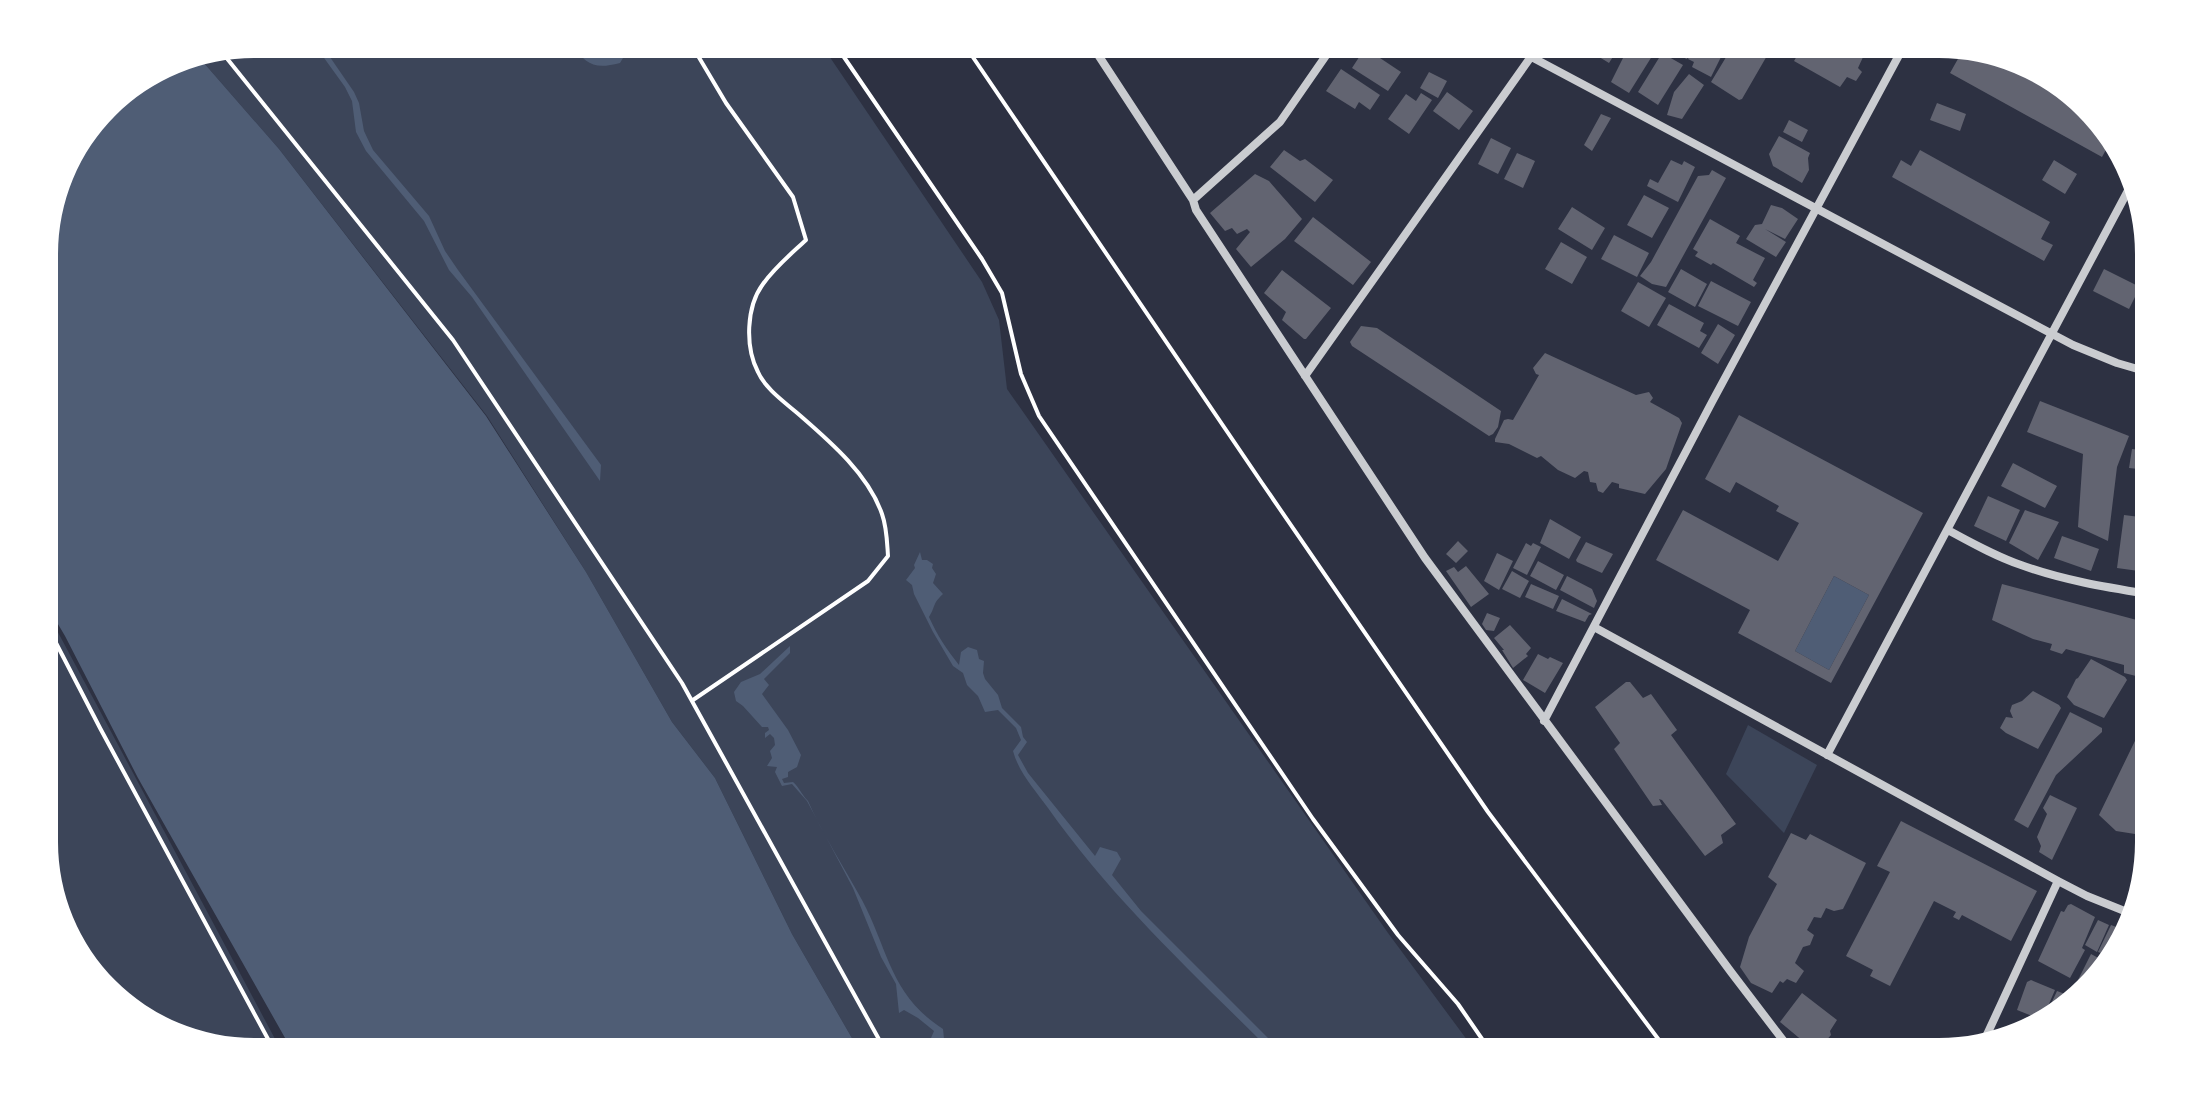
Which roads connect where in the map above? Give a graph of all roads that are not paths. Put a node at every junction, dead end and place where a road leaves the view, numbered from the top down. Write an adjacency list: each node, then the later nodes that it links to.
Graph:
1 (1100, 58): 6 (street)
2 (1324, 58): 6 (street)
3 (1530, 58): 7 (street); 10 (street)
4 (1898, 58): 7 (street)
5 (2125, 195): 8 (street)
6 (1193, 200): 10 (street)
7 (1817, 209): 8 (street); 13 (street)
8 (2052, 333): 9 (street); 11 (street)
9 (2135, 368)
10 (1305, 376): 14 (street)
11 (1948, 530): 12 (street); 15 (street)
12 (2135, 591)
13 (1594, 627): 14 (street); 15 (street)
14 (1544, 721): 19 (street)
15 (1827, 755): 16 (street)
16 (2058, 881): 17 (street); 18 (street)
17 (2122, 910)
18 (1989, 1031)
19 (1782, 1038)

